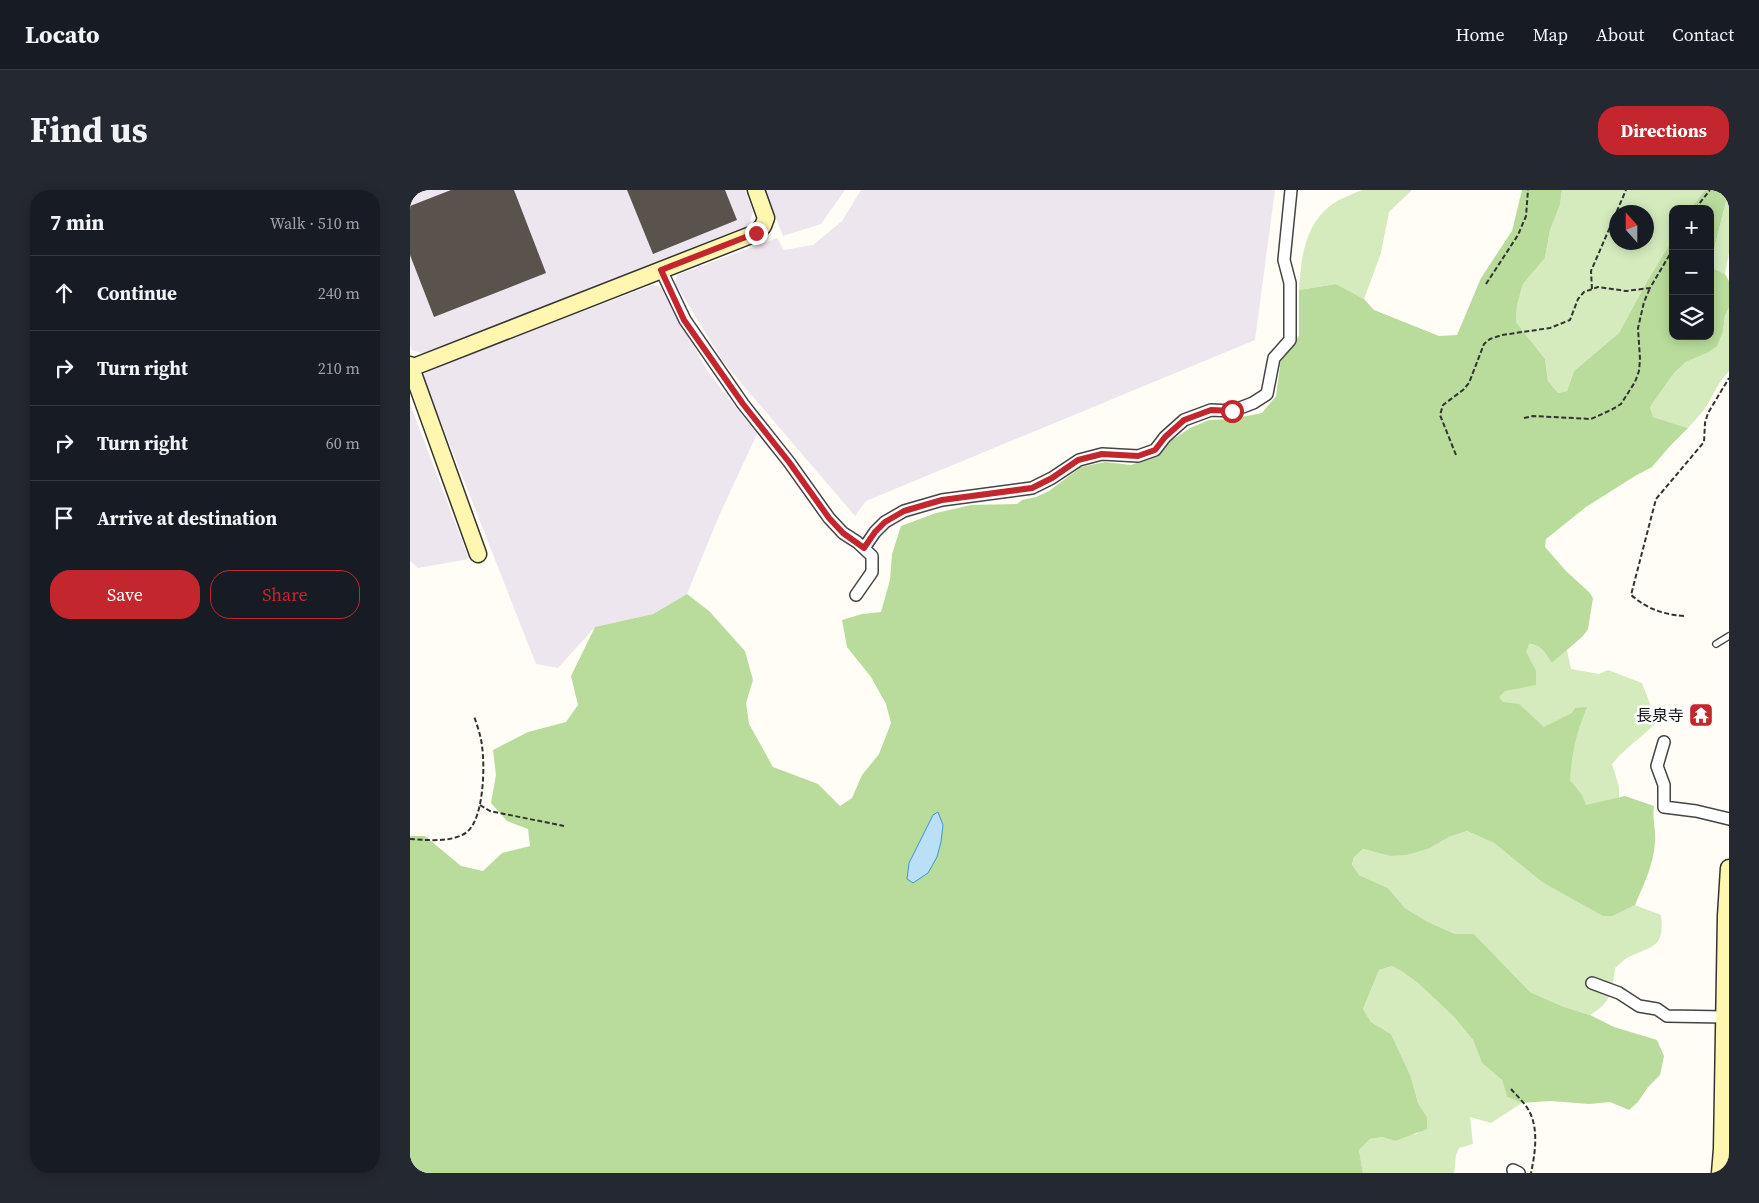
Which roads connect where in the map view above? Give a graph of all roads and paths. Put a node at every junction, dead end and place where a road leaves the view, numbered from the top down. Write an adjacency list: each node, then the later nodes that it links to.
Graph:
1 (756, 190): 8 (street)
2 (1291, 190): 16 (street)
3 (1528, 190): 9 (path)
4 (1626, 190): 11 (path)
5 (1710, 190): 6 (path)
6 (1698, 205)
7 (1672, 250): 10 (path)
8 (661, 270): 12 (street); 16 (street)
9 (1486, 284)
10 (1650, 288): 11 (path); 14 (path)
11 (1592, 289): 15 (path)
12 (411, 367): 17 (street)
13 (1729, 378): 19 (path)
14 (1524, 418)
15 (1456, 455)
16 (864, 548): 18 (street)
17 (478, 554)
18 (856, 595)
19 (1684, 616)
20 (1729, 636): 21 (lane)
21 (1716, 644)
22 (474, 716): 24 (path)
23 (1664, 742): 25 (street)
24 (480, 806): 26 (path); 27 (path)
25 (1729, 819)
26 (564, 826)
27 (410, 839)
28 (1729, 868): 30 (street)
29 (1592, 983): 31 (street)
30 (1727, 985): 31 (street)
31 (1725, 1017): 34 (street)
32 (1511, 1089): 33 (path)
33 (1531, 1173)
34 (1720, 1173)

